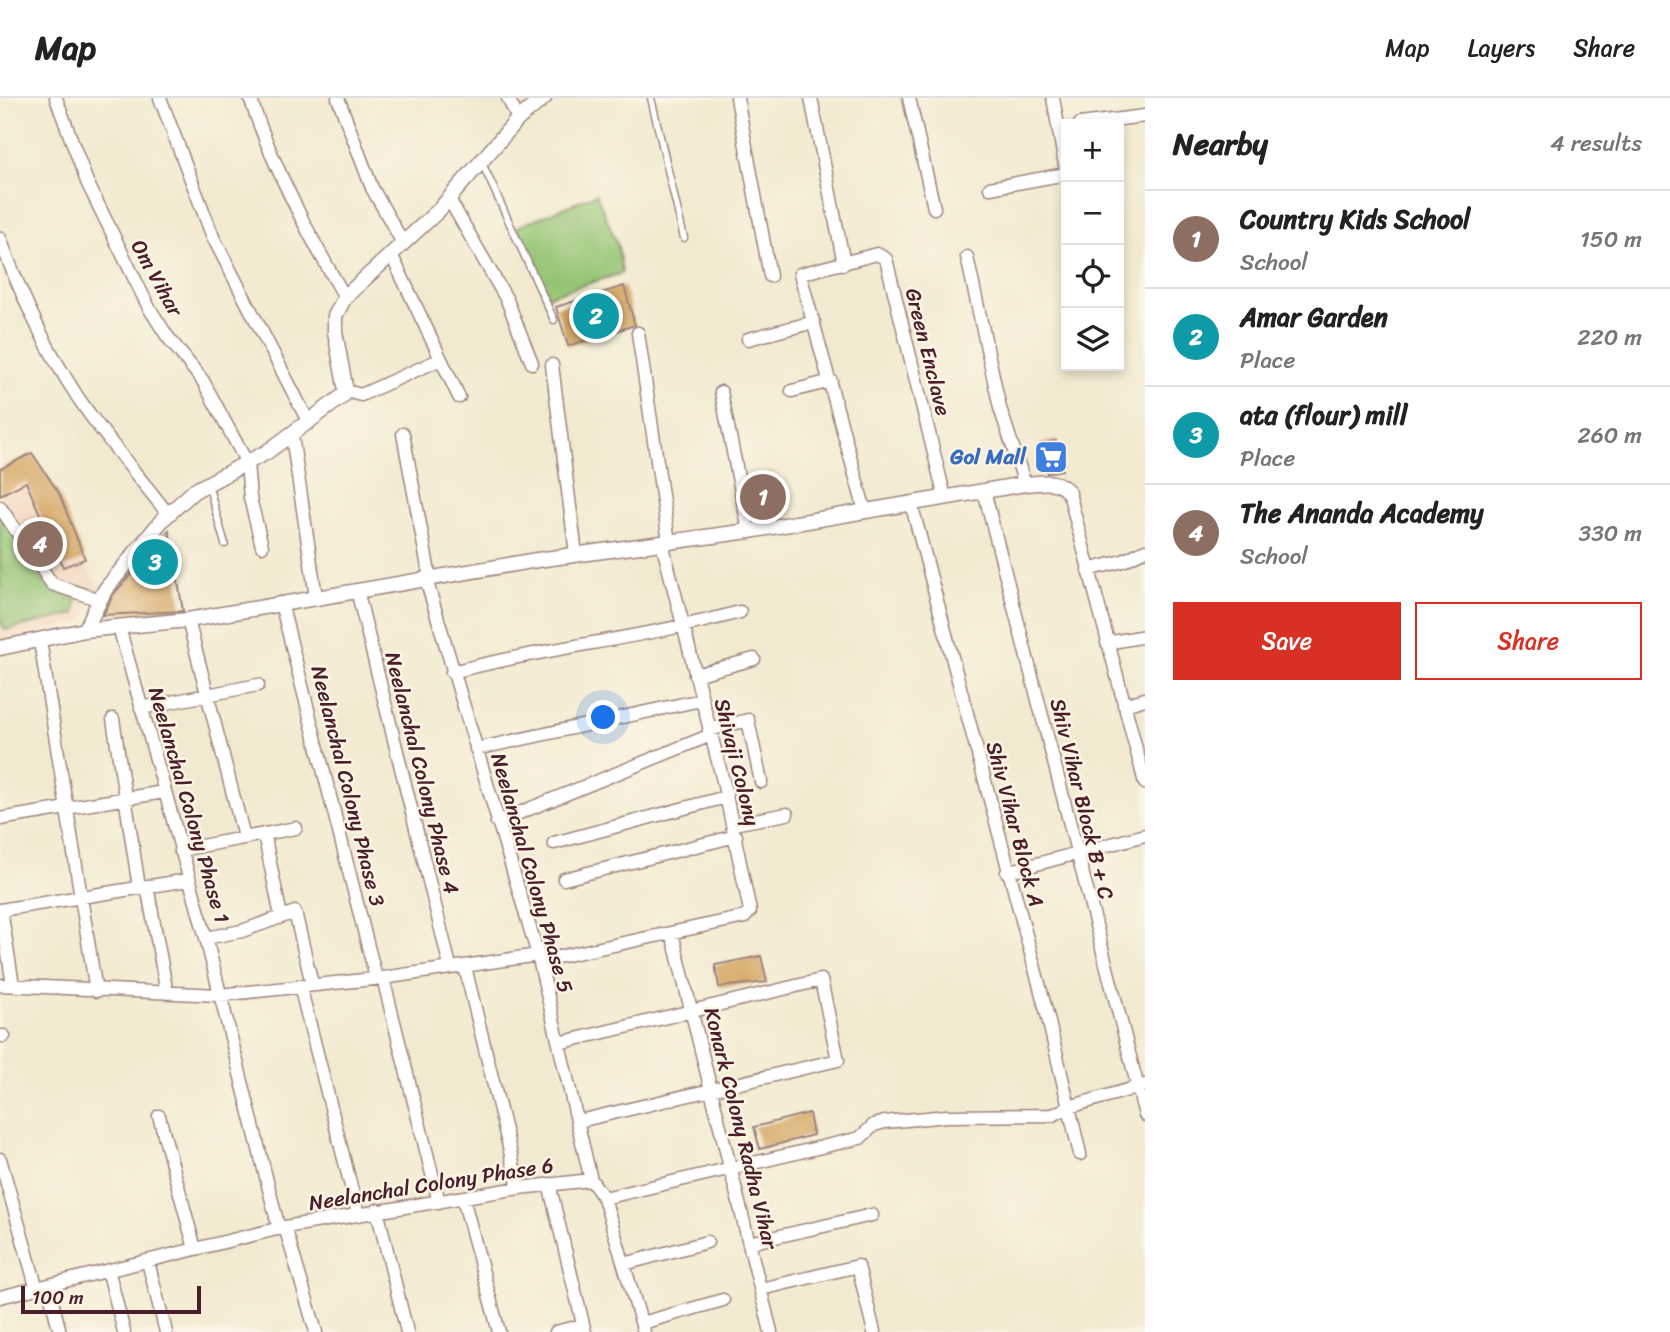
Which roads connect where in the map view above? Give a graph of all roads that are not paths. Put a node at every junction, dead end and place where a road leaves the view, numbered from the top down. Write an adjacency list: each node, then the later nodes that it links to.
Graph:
1 (56, 98): 44 (street, Om Vihar)
2 (160, 98): 41 (street)
3 (250, 98): 28 (street)
4 (338, 98): 23 (street)
5 (508, 98): 13 (street)
6 (544, 98): 13 (street)
7 (651, 98): 22 (lane)
8 (737, 98): 27 (street)
9 (811, 98): 26 (street)
10 (909, 98): 20 (street)
11 (1053, 98): 15 (street)
12 (1145, 116): 14 (street)
13 (518, 119): 16 (street)
14 (1121, 119)
15 (1061, 124)
16 (481, 161): 19 (street); 29 (lane)
17 (1061, 173): 18 (street)
18 (990, 188)
19 (449, 199): 23 (street); 34 (street)
20 (934, 208)
21 (0, 238): 53 (street)
22 (684, 238)
23 (403, 243): 24 (street)
24 (391, 254): 28 (street); 33 (street)
25 (967, 257): 46 (street)
26 (844, 264): 30 (street, Green Enclave); 49 (street, Green Enclave)
27 (770, 276)
28 (345, 297): 37 (street)
29 (554, 320)
30 (814, 321): 32 (street); 36 (street)
31 (638, 333): 55 (street, Shivaji Colony)
32 (748, 339)
33 (441, 359): 37 (street); 40 (street)
34 (532, 363)
35 (552, 365): 59 (street)
36 (831, 381): 39 (street); 52 (street)
37 (346, 391): 41 (street)
38 (720, 391): 54 (street)
39 (792, 391)
40 (459, 397)
41 (309, 423): 43 (street)
42 (403, 434): 61 (street, Neelanchal Colony Phase 5)
43 (292, 436): 44 (street); 63 (street)
44 (247, 463): 45 (street); 57 (street)
45 (208, 484): 53 (street); 56 (lane)
46 (1026, 484): 47 (street); 48 (street)
47 (984, 491): 49 (street); 103 (street, Shiv Vihar Block B + C)
48 (1069, 493): 60 (street)
49 (945, 498): 50 (street)
50 (911, 503): 52 (street); 104 (street, Shiv Vihar Block A)
51 (0, 507): 64 (street)
52 (865, 511): 54 (street)
53 (168, 514): 64 (street)
54 (748, 531): 55 (street)
55 (666, 542): 59 (street); 69 (street, Shivaji Colony)
56 (225, 544)
57 (262, 546)
58 (1145, 550): 60 (street)
59 (576, 554): 61 (street)
60 (1088, 570): 73 (street)
61 (428, 579): 62 (street); 76 (street, Neelanchal Colony Phase 5)
62 (357, 590): 63 (street); 114 (street, Neelanchal Colony Phase 4)
63 (316, 597): 65 (street)
64 (100, 600): 70 (street)
65 (281, 603): 67 (street); 116 (street, Neelanchal Colony Phase 3)
66 (740, 612): 69 (street)
67 (188, 620): 68 (street); 79 (street)
68 (119, 627): 70 (street); 83 (street, Neelanchal Colony Phase 1)
69 (683, 628): 76 (street); 77 (street, Shivaji Colony)
70 (85, 630): 72 (street)
71 (1145, 636): 73 (street)
72 (40, 640): 74 (street); 92 (street)
73 (1107, 643): 82 (street)
74 (0, 648)
75 (754, 660): 77 (street)
76 (452, 671): 86 (street, Neelanchal Colony Phase 5)
77 (695, 675): 81 (street, Shivaji Colony)
78 (258, 685): 79 (street)
79 (207, 695): 83 (street); 100 (street)
80 (1145, 699): 82 (street)
81 (702, 700): 85 (street, Shivaji Colony); 86 (street)
82 (1124, 705): 87 (street)
83 (141, 708): 89 (street, Neelanchal Colony Phase 1)
84 (113, 719): 90 (street)
85 (710, 732): 88 (street); 91 (street, Shivaji Colony); 95 (street)
86 (476, 749): 95 (street, Neelanchal Colony Phase 5)
87 (1144, 778)
88 (761, 782)
89 (164, 792): 90 (street); 102 (street, Neelanchal Colony Phase 1)
90 (126, 797): 92 (street); 107 (street)
91 (726, 797): 97 (street, Shivaji Colony); 101 (street)
92 (66, 807): 94 (street); 108 (street)
93 (787, 814): 97 (street)
94 (0, 819)
95 (497, 822): 113 (street, Neelanchal Colony Phase 5)
96 (296, 828): 98 (street)
97 (734, 830): 105 (street); 111 (street, Shivaji Colony)
98 (264, 834): 100 (street); 110 (street)
99 (1145, 835): 103 (street)
100 (244, 837): 102 (street)
101 (554, 843)
102 (180, 850): 106 (street, Neelanchal Colony Phase 1)
103 (1076, 854): 104 (street); 124 (street, Shiv Vihar Block B + C)
104 (1007, 872): 126 (street, Shiv Vihar Block A)
105 (564, 879)
106 (188, 880): 107 (street); 112 (street, Neelanchal Colony Phase 1)
107 (143, 886): 108 (street); 120 (street)
108 (81, 896): 109 (street); 119 (street)
109 (0, 910): 117 (street)
110 (281, 916): 112 (street); 118 (street)
111 (672, 933): 113 (street); 122 (street, Konark Colony Radha Vihar)
112 (206, 938): 121 (street, Neelanchal Colony Phase 1)
113 (538, 958): 115 (street); 123 (street, Neelanchal Colony Phase 5)
114 (450, 966): 115 (street); 116 (street)
115 (465, 967): 135 (street)
116 (380, 978): 118 (street); 138 (street, Neelanchal Colony Phase 3)
117 (6, 985): 119 (street)
118 (306, 985): 121 (street); 140 (street)
119 (96, 991): 120 (street)
120 (167, 993): 121 (street)
121 (219, 995): 142 (street, Neelanchal Colony Phase 1)
122 (692, 1012): 123 (street); 125 (street, Konark Colony Radha Vihar); 125 (street)
123 (559, 1043): 129 (street, Neelanchal Colony Phase 5)
124 (1141, 1086): 126 (street); 127 (street, Shiv Vihar Block B + C)
125 (712, 1090): 129 (street); 132 (street, Konark Colony Radha Vihar)
126 (1069, 1107): 130 (street, Shiv Vihar Block A); 132 (street)
127 (1145, 1115)
128 (159, 1116): 145 (street)
129 (579, 1121): 133 (street, Neelanchal Colony Phase 5)
130 (1080, 1154)
131 (0, 1159): 149 (street)
132 (731, 1168): 137 (street); 144 (street, Konark Colony Radha Vihar)
133 (591, 1180): 134 (street, Neelanchal Colony Phase 6); 137 (street)
134 (549, 1184): 135 (street, Neelanchal Colony Phase 6); 154 (street)
135 (519, 1188): 136 (street, Neelanchal Colony Phase 6)
136 (463, 1198): 138 (street, Neelanchal Colony Phase 6); 160 (street)
137 (604, 1198): 147 (street)
138 (439, 1202): 139 (street, Neelanchal Colony Phase 6)
139 (377, 1210): 140 (street, Neelanchal Colony Phase 6); 159 (street)
140 (358, 1214): 142 (street, Neelanchal Colony Phase 6)
141 (872, 1215): 144 (street)
142 (282, 1228): 145 (street, Neelanchal Colony Phase 6); 158 (street, Neelanchal Colony Phase 1)
143 (707, 1242): 147 (street)
144 (750, 1243): 150 (street, Konark Colony Radha Vihar)
145 (195, 1249): 146 (street, Neelanchal Colony Phase 6)
146 (148, 1262): 148 (street, Neelanchal Colony Phase 6); 157 (street)
147 (624, 1264): 153 (street)
148 (109, 1273): 149 (street, Neelanchal Colony Phase 6); 156 (street)
149 (43, 1287): 151 (street, Neelanchal Colony Phase 6); 155 (street)
150 (761, 1289): 162 (street, Konark Colony Radha Vihar); 163 (street)
151 (0, 1297)
152 (723, 1300): 153 (street)
153 (643, 1328)
154 (584, 1329): 161 (street)
155 (60, 1332)
156 (124, 1332)
157 (166, 1332)
158 (316, 1332)
159 (407, 1332)
160 (499, 1332)
161 (556, 1332)
162 (771, 1332)
163 (874, 1332)

